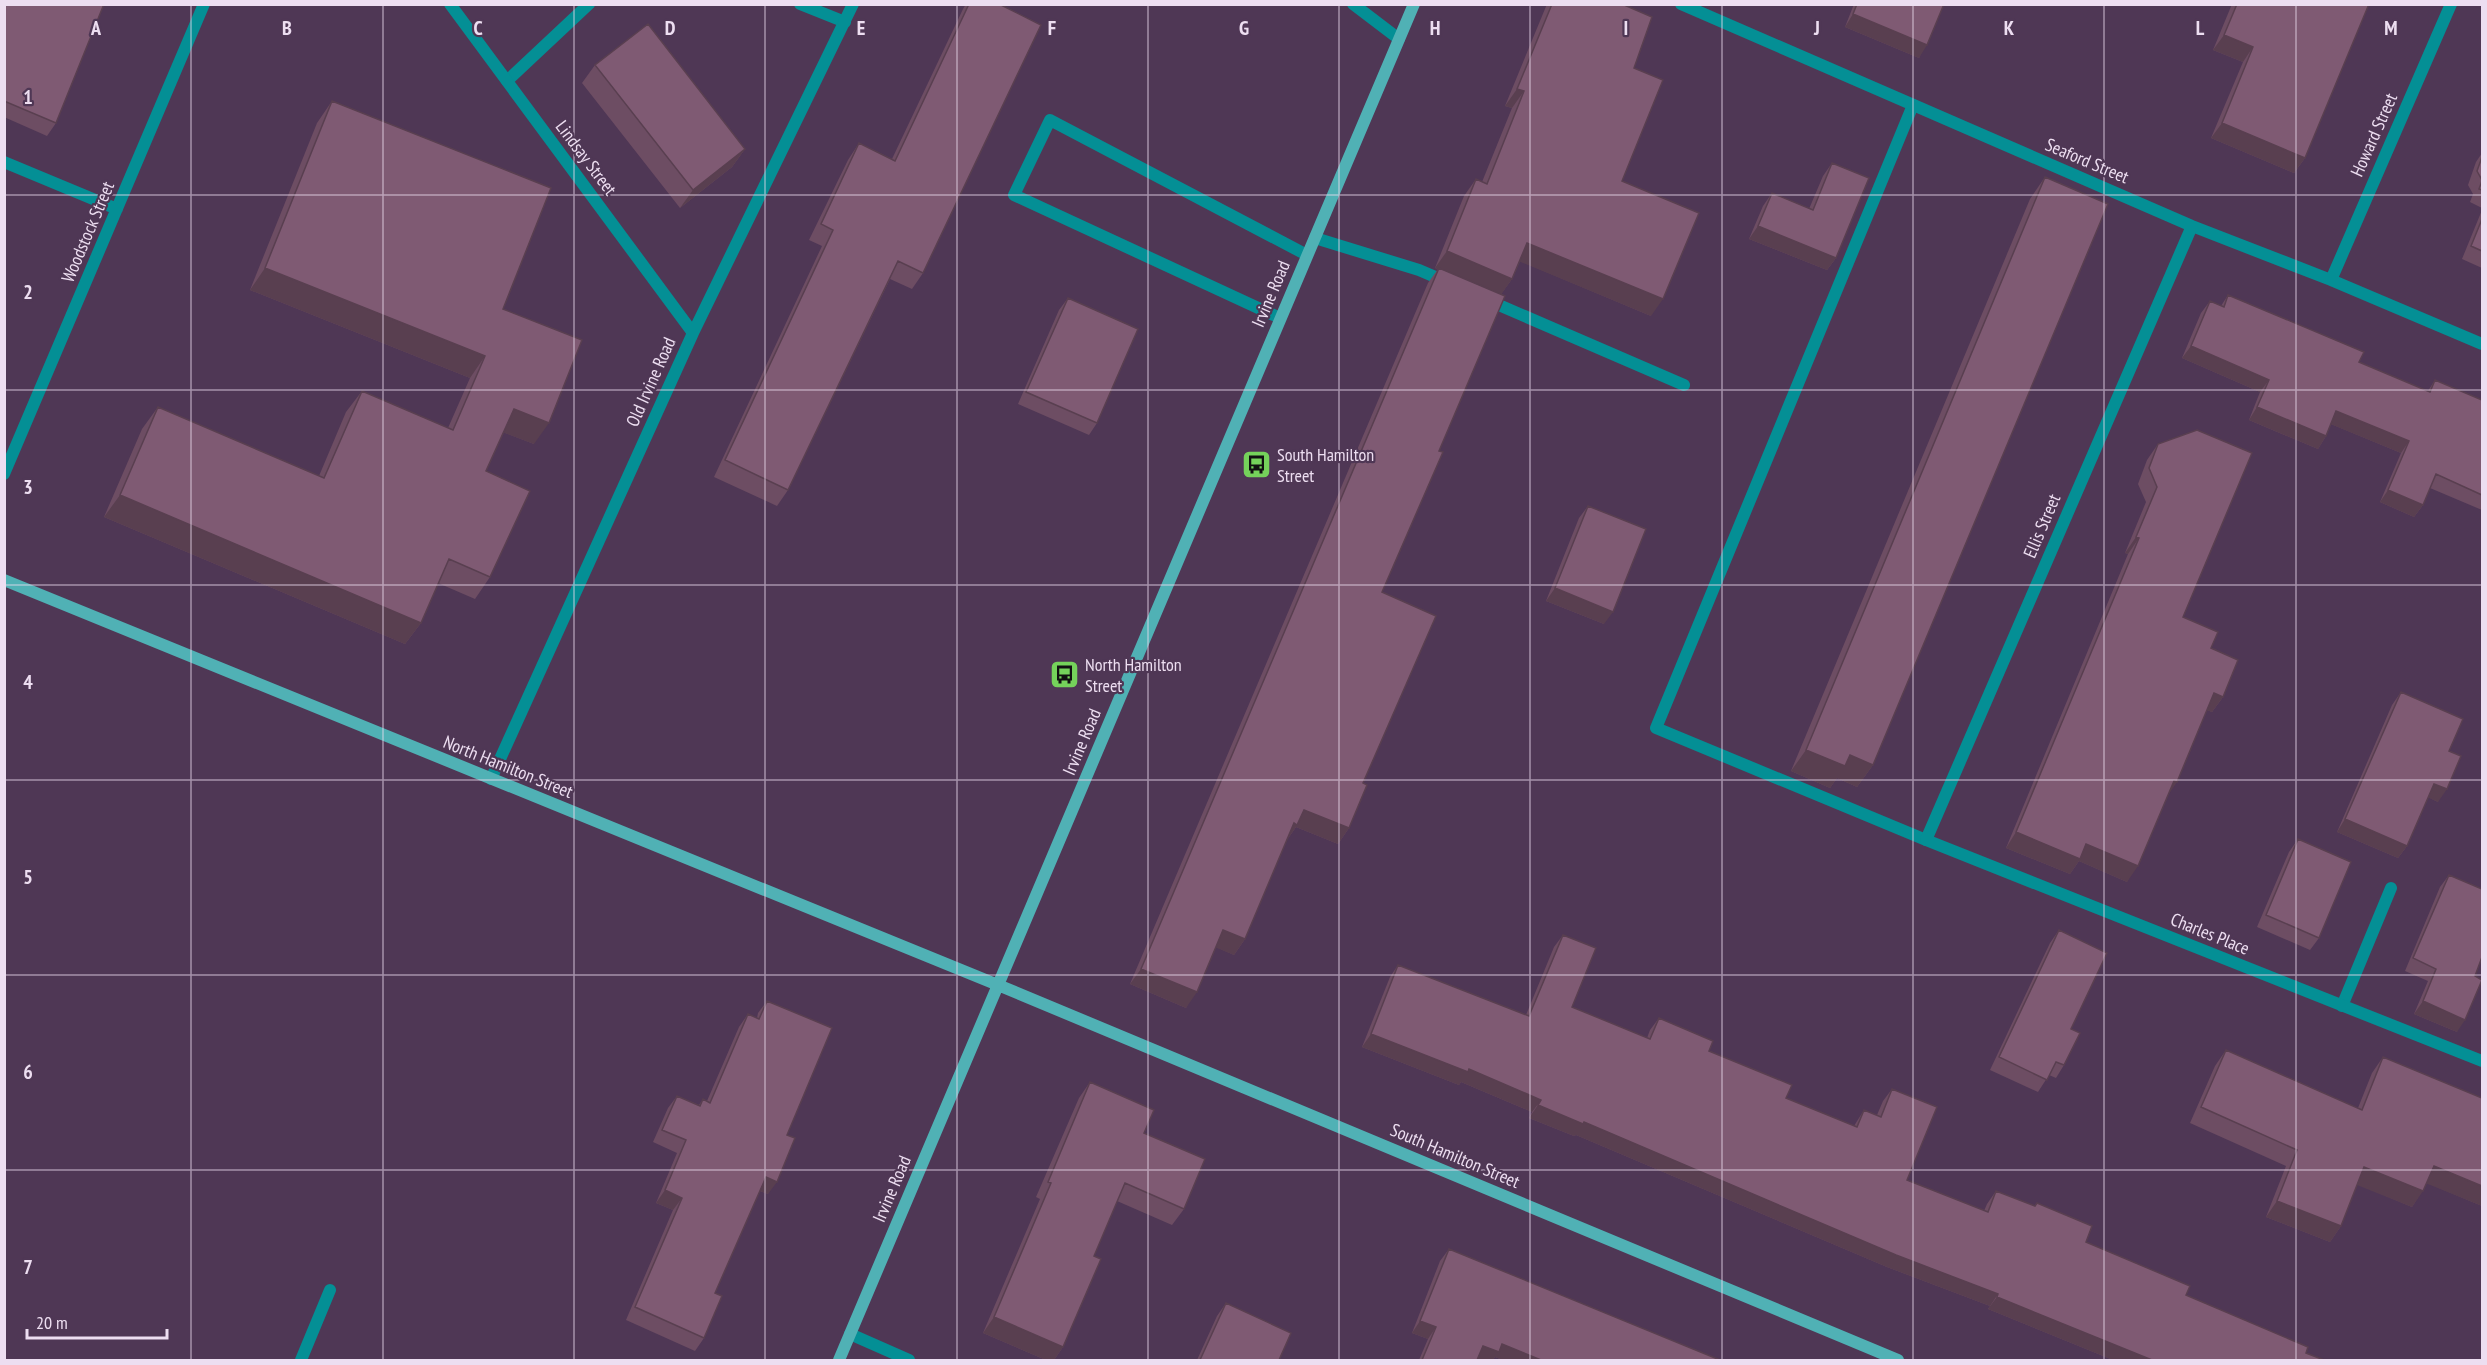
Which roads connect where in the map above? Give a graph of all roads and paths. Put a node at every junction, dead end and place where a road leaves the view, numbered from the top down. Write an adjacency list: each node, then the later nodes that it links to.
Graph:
1 (204, 4): 15 (street, Woodstock Street)
2 (450, 4): 12 (street, Lindsay Street)
3 (589, 4): 12 (street)
4 (800, 4): 10 (street)
5 (853, 4): 10 (street, Old Irvine Road)
6 (1353, 4): 11 (street)
7 (1414, 4): 11 (street, Irvine Road)
8 (1681, 4): 13 (street, Seaford Street)
9 (2451, 4): 19 (street, Howard Street)
10 (844, 22): 21 (street, Old Irvine Road)
11 (1399, 39): 17 (street, Irvine Road)
12 (507, 81): 21 (street, Lindsay Street)
13 (1913, 105): 16 (street, Seaford Street); 27 (street, Charles Place)
14 (4, 162): 15 (street)
15 (117, 209): 24 (street, Woodstock Street)
16 (2192, 226): 19 (street, Seaford Street); 27 (street, Ellis Street)
17 (1315, 238): 18 (street, Irvine Road); 23 (street)
18 (1307, 255): 20 (street, Irvine Road); 20 (street)
19 (2331, 280): 22 (street, Seaford Street)
20 (1281, 318): 29 (street, Irvine Road)
21 (693, 333): 26 (street, Old Irvine Road)
22 (2482, 344)
23 (1684, 385)
24 (4, 474)
25 (4, 580): 26 (street, North Hamilton Street)
26 (491, 779): 29 (street, North Hamilton Street)
27 (1926, 840): 30 (street, Charles Place)
28 (2391, 888): 30 (street)
29 (998, 986): 33 (street, Irvine Road); 37 (street, South Hamilton Street)
30 (2342, 1006): 31 (street, Charles Place)
31 (2482, 1060)
32 (330, 1290): 34 (street)
33 (850, 1334): 35 (street, Irvine Road); 36 (street)
34 (301, 1360)
35 (839, 1360)
36 (909, 1360)
37 (1898, 1360)

